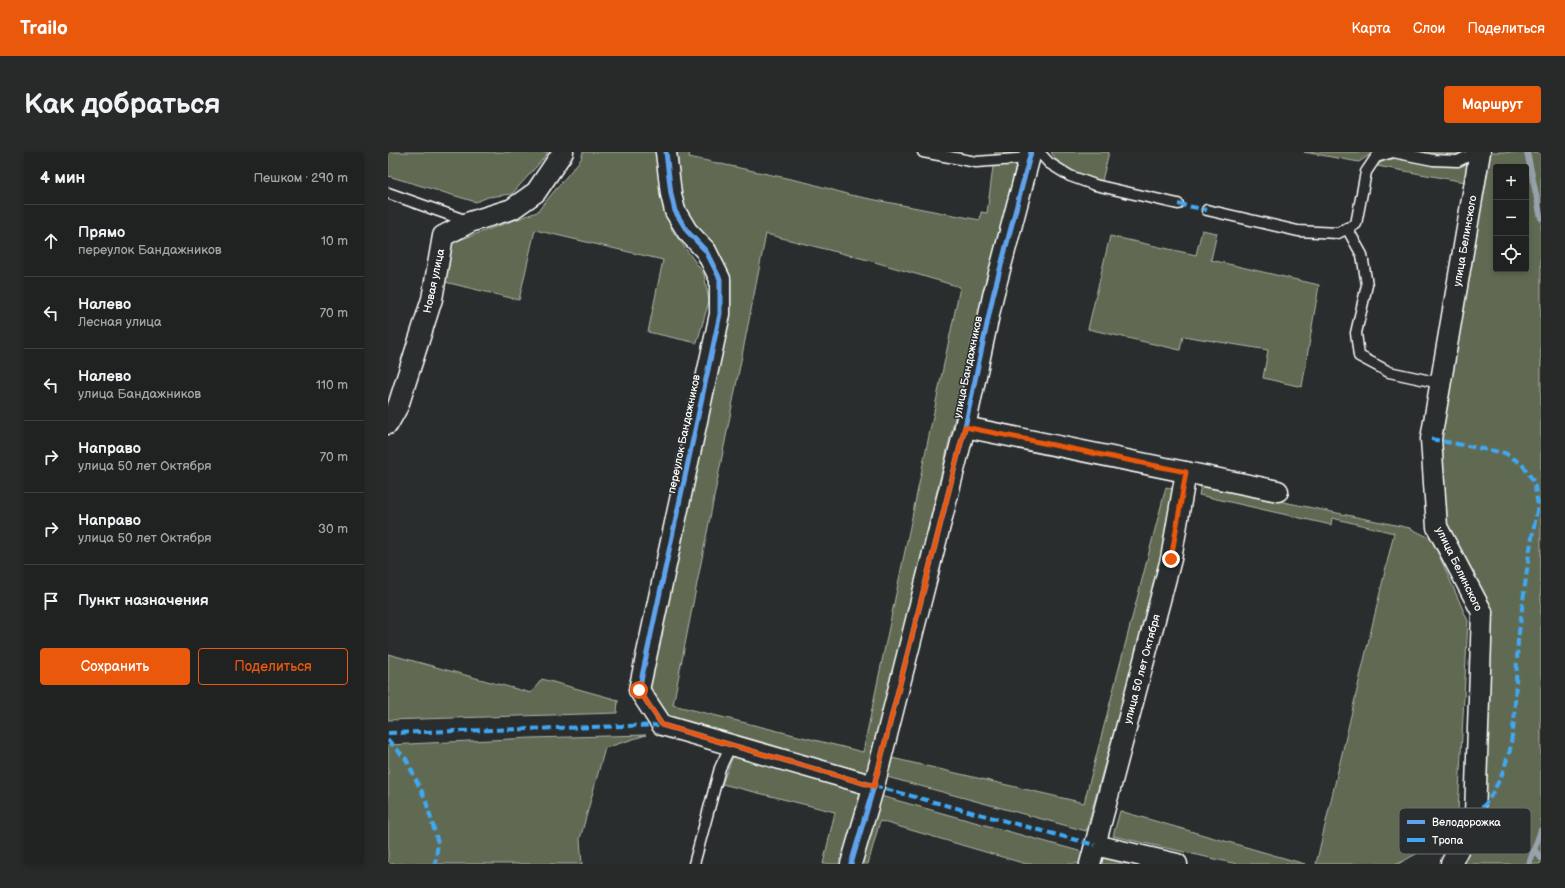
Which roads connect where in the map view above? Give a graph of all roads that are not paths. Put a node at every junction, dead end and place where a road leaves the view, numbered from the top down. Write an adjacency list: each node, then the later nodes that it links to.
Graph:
1 (563, 152): 10 (street, Новая улица)
2 (666, 152): 17 (street, переулок Бандажников)
3 (923, 152): 6 (lane)
4 (1476, 152): 11 (lane)
5 (1480, 152): 12 (street, улица Белинского)
6 (1033, 154): 8 (lane); 14 (street, улица Бандажников)
7 (388, 193): 10 (lane)
8 (1178, 204)
9 (1206, 210): 11 (lane)
10 (470, 222): 13 (street, Новая улица)
11 (1347, 228): 12 (lane)
12 (1440, 383): 19 (street, улица Белинского)
13 (388, 424)
14 (965, 427): 15 (street); 18 (street, улица Бандажников)
15 (1186, 472): 16 (street); 21 (street, улица 50 лет Октября)
16 (1278, 491)
17 (731, 745): 18 (street); 22 (lane)
18 (874, 786): 23 (street, улица Бандажников)
19 (1475, 808)
20 (1456, 854): 25 (street, улица Белинского)
21 (1093, 855): 24 (street)
22 (694, 864)
23 (851, 864)
24 (1177, 864)
25 (1451, 864)

